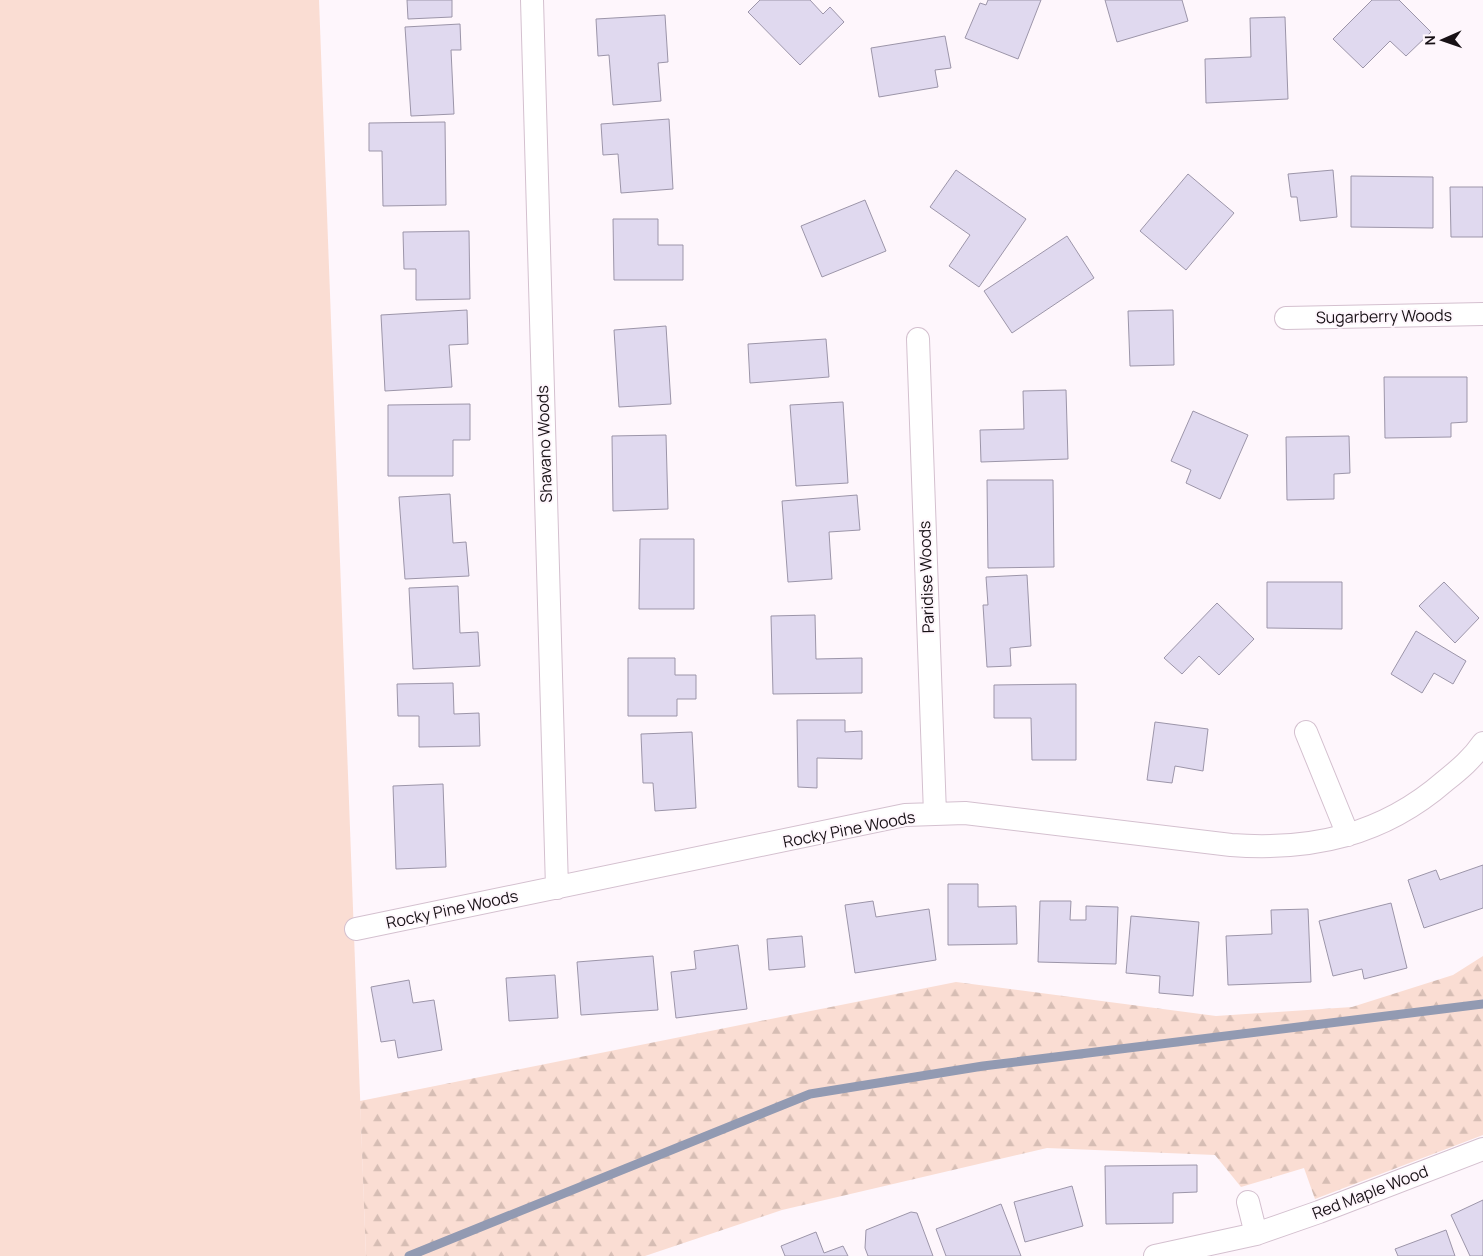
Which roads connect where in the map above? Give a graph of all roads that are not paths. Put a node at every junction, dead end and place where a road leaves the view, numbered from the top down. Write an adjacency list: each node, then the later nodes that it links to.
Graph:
1 (532, 0): 9 (street, Shavano Woods)
2 (1483, 314): 3 (street, Sugarberry Woods)
3 (1286, 318)
4 (918, 339): 7 (street, Paridise Woods)
5 (1306, 732): 8 (street)
6 (1483, 743): 8 (street, Rocky Pine Woods)
7 (935, 814): 8 (street, Rocky Pine Woods); 9 (street, Rocky Pine Woods)
8 (1348, 835)
9 (557, 888): 10 (street, Rocky Pine Woods)
10 (356, 929)
11 (1483, 1149): 13 (street, Red Maple Wood)
12 (1248, 1202): 13 (street)
13 (1256, 1234): 14 (street, Red Maple Wood)
14 (1155, 1256)

